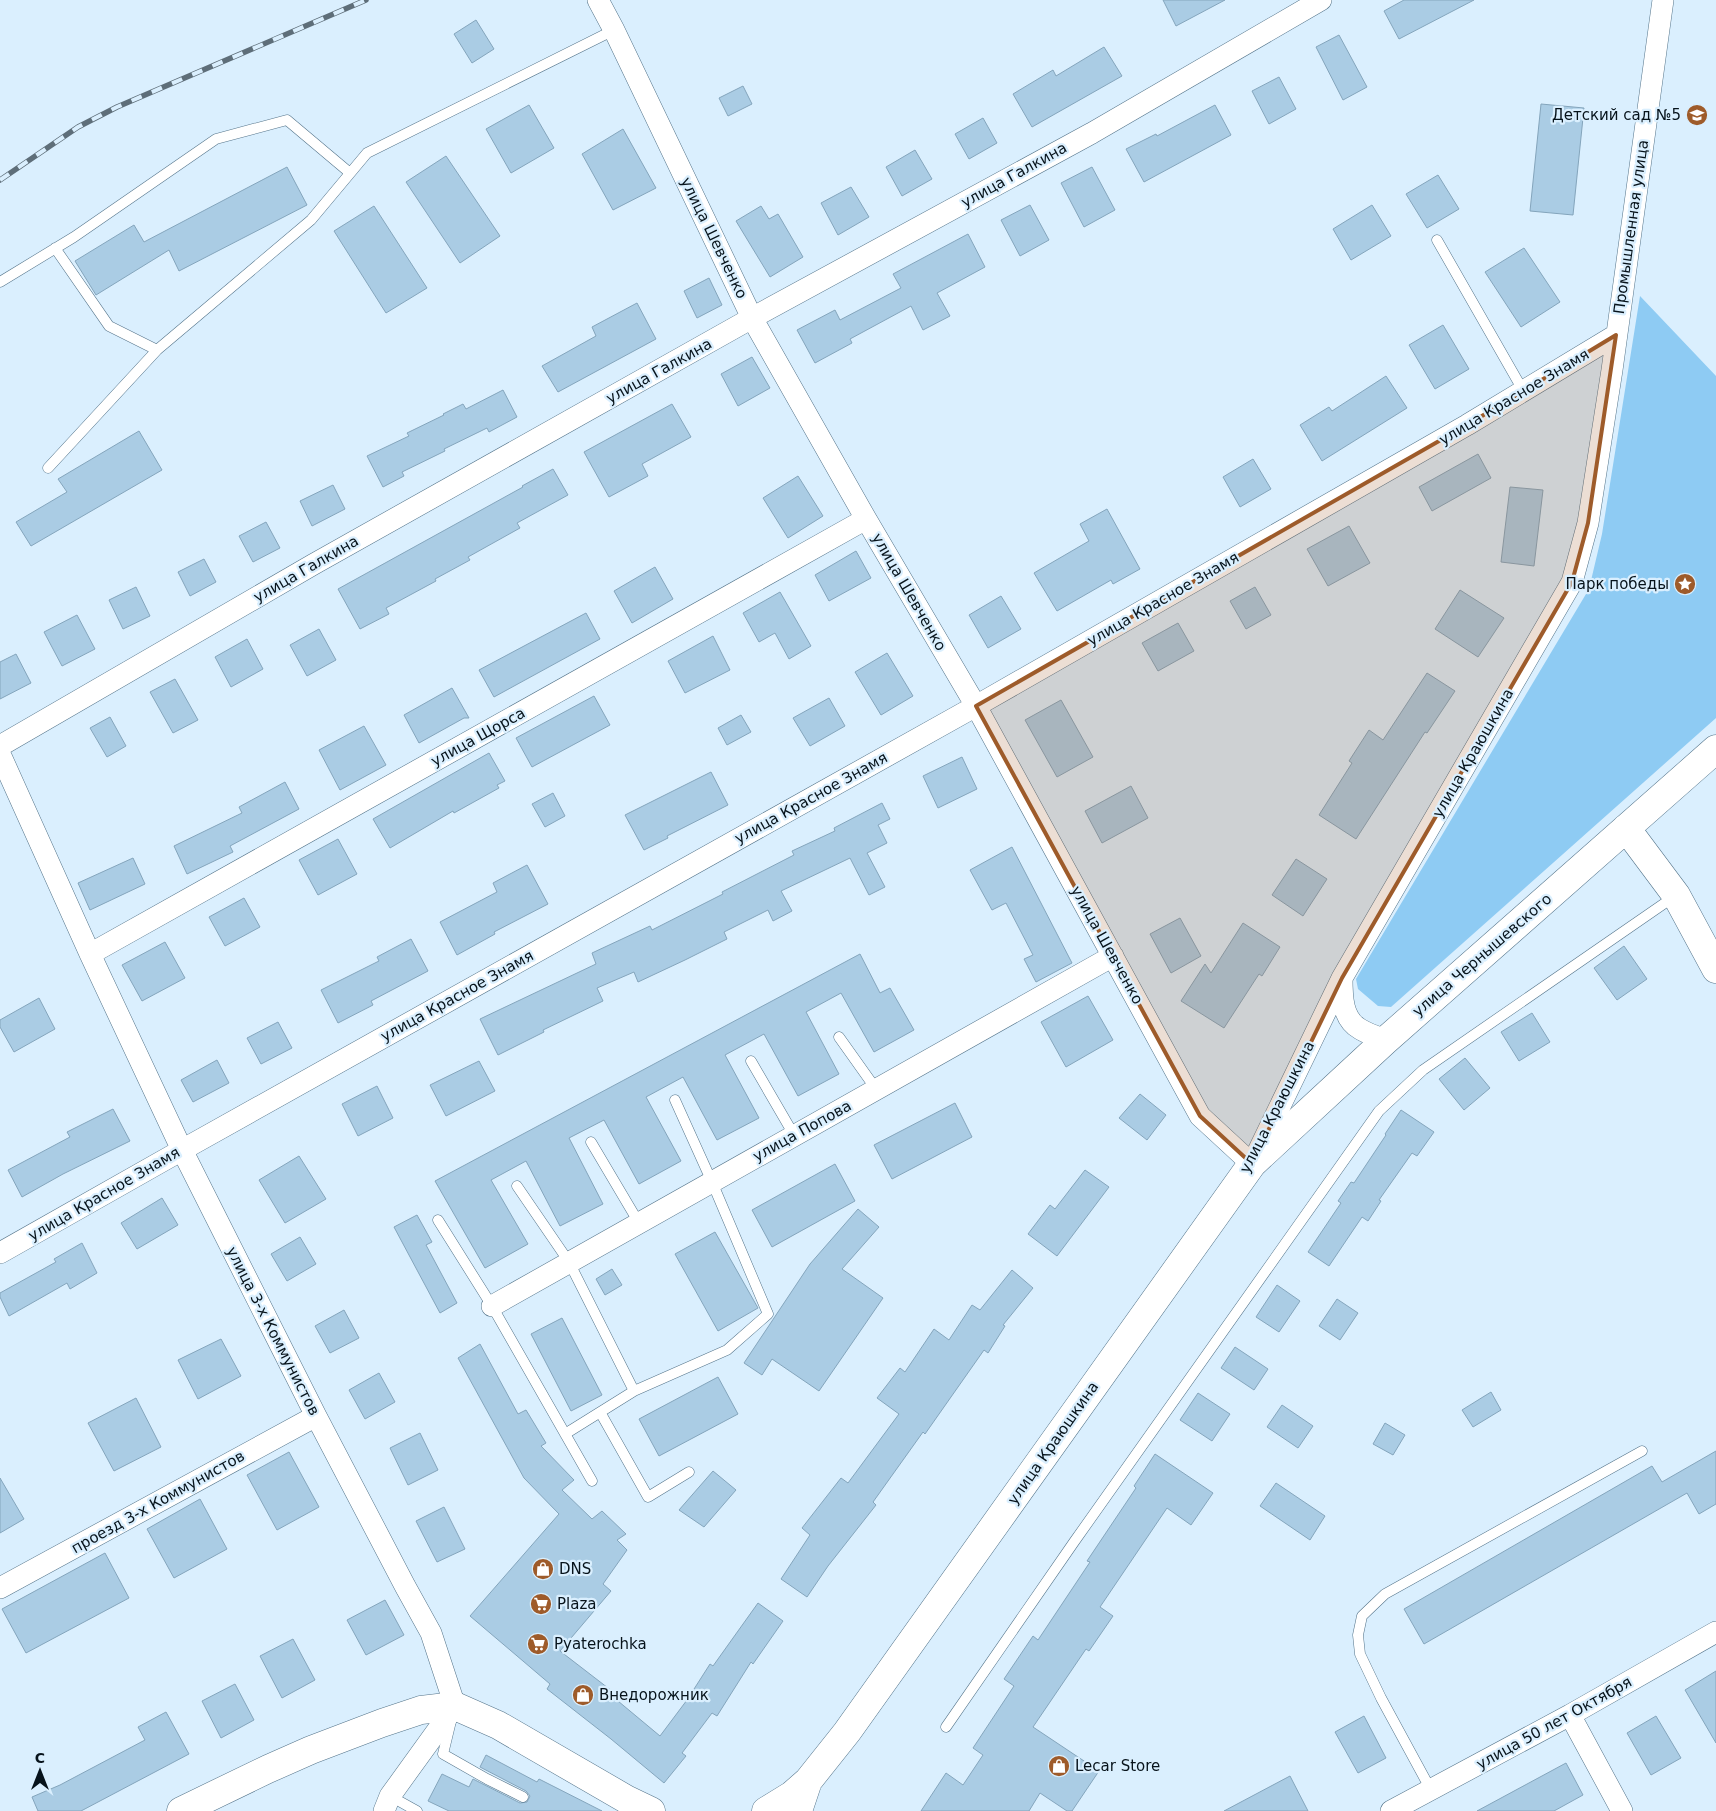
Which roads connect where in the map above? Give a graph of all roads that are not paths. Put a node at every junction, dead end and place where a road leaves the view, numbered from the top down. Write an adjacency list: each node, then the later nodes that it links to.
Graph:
1 (598, 0): 4 (street, улица Шевченко)
2 (1321, 0): 9 (street, улица Галкина)
3 (1663, 0): 10 (street, Промышленная улица)
4 (614, 30): 5 (lane); 9 (street, улица Шевченко)
5 (350, 173): 7 (lane); 11 (lane)
6 (1437, 240): 12 (lane)
7 (55, 248): 8 (lane); 11 (lane)
8 (0, 282)
9 (752, 318): 14 (street, улица Шевченко); 16 (street, улица Галкина)
10 (1616, 335): 12 (street, улица Красное Знамя); 24 (street, улица Краюшкина)
11 (157, 350): 13 (lane)
12 (1524, 392): 15 (street, улица Красное Знамя)
13 (48, 468)
14 (866, 519): 15 (street, улица Шевченко); 21 (street, улица Щорса)
15 (976, 706): 22 (street, улица Шевченко); 32 (street, улица Красное Знамя)
16 (0, 746)
17 (1716, 749): 19 (main road, улица Чернышевского)
18 (0, 754): 21 (street, улица 3-х Коммунистов)
19 (1626, 828): 20 (main road); 26 (main road, улица Чернышевского)
20 (1676, 895): 23 (main road); 52 (lane)
21 (90, 954): 32 (street, улица 3-х Коммунистов)
22 (1113, 956): 28 (street, улица Попова); 33 (street, улица Шевченко)
23 (1716, 968)
24 (1342, 978): 26 (street); 33 (street, улица Краюшкина)
25 (839, 1037): 28 (lane)
26 (1386, 1040): 33 (main road, улица Чернышевского)
27 (751, 1062): 30 (lane)
28 (876, 1089): 30 (street, улица Попова)
29 (675, 1100): 34 (lane)
30 (794, 1135): 34 (street, улица Попова)
31 (591, 1142): 37 (lane)
32 (182, 1150): 38 (street, улица Красное Знамя); 43 (street, улица 3-х Коммунистов)
33 (1252, 1164): 53 (main road, улица Краюшкина)
34 (712, 1182): 37 (street, улица Попова); 41 (lane)
35 (517, 1186): 39 (lane)
36 (438, 1220): 40 (lane)
37 (639, 1223): 39 (street, улица Попова)
38 (0, 1253)
39 (569, 1262): 40 (street, улица Попова); 41 (lane)
40 (492, 1306): 44 (lane)
41 (634, 1391): 42 (lane)
42 (600, 1412): 44 (lane); 46 (lane)
43 (316, 1416): 48 (street, проезд 3-х Коммунистов); 50 (street, улица 3-х Коммунистов)
44 (564, 1434): 47 (lane)
45 (1642, 1451): 54 (lane)
46 (689, 1472)
47 (592, 1481)
48 (0, 1588)
49 (1716, 1632): 51 (street, улица 50 лет Октября)
50 (455, 1706): 55 (lane); 56 (street); 57 (main road); 59 (main road)
51 (1570, 1715): 54 (street, улица 50 лет Октября); 63 (street)
52 (946, 1727)
53 (808, 1781): 60 (main road); 61 (main road, улица Краюшкина)
54 (1431, 1790): 62 (street, улица 50 лет Октября)
55 (523, 1796)
56 (387, 1804): 58 (lane)
57 (181, 1811)
58 (418, 1811)
59 (651, 1811)
60 (766, 1811)
61 (798, 1811)
62 (1391, 1811)
63 (1622, 1811)

